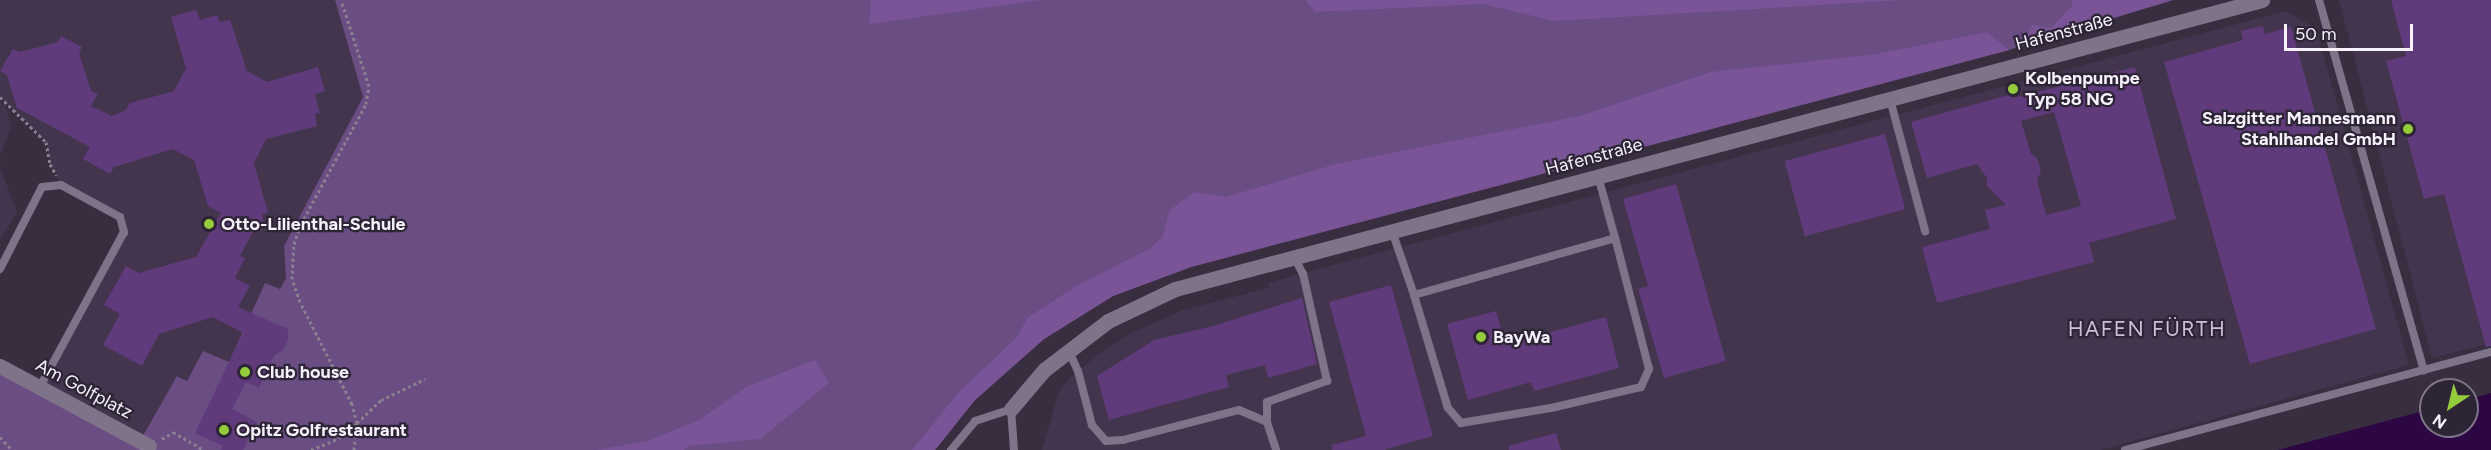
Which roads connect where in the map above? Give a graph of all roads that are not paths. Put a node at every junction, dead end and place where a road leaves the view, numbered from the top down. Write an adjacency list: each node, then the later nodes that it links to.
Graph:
1 (2262, 0): 3 (street, Hafenstraße)
2 (2319, 0): 14 (lane)
3 (1890, 99): 4 (street, Hafenstraße); 6 (lane)
4 (1598, 176): 5 (street, Hafenstraße); 7 (lane)
5 (1392, 231): 8 (street, Hafenstraße); 10 (lane)
6 (1925, 231)
7 (1615, 238): 10 (lane); 10 (lane)
8 (1294, 257): 11 (street, Hafenstraße); 17 (lane)
9 (0, 269): 15 (lane)
10 (1414, 295)
11 (1069, 351): 16 (street, Hafenstraße); 17 (lane)
12 (2491, 352): 14 (lane)
13 (0, 366): 15 (street, Am Golfplatz)
14 (2424, 369): 22 (lane)
15 (40, 387): 18 (street, Am Golfplatz)
16 (1011, 409): 19 (lane); 20 (lane)
17 (1267, 422): 21 (lane)
18 (149, 446)
19 (951, 450)
20 (1014, 450)
21 (1276, 450)
22 (2125, 450)

